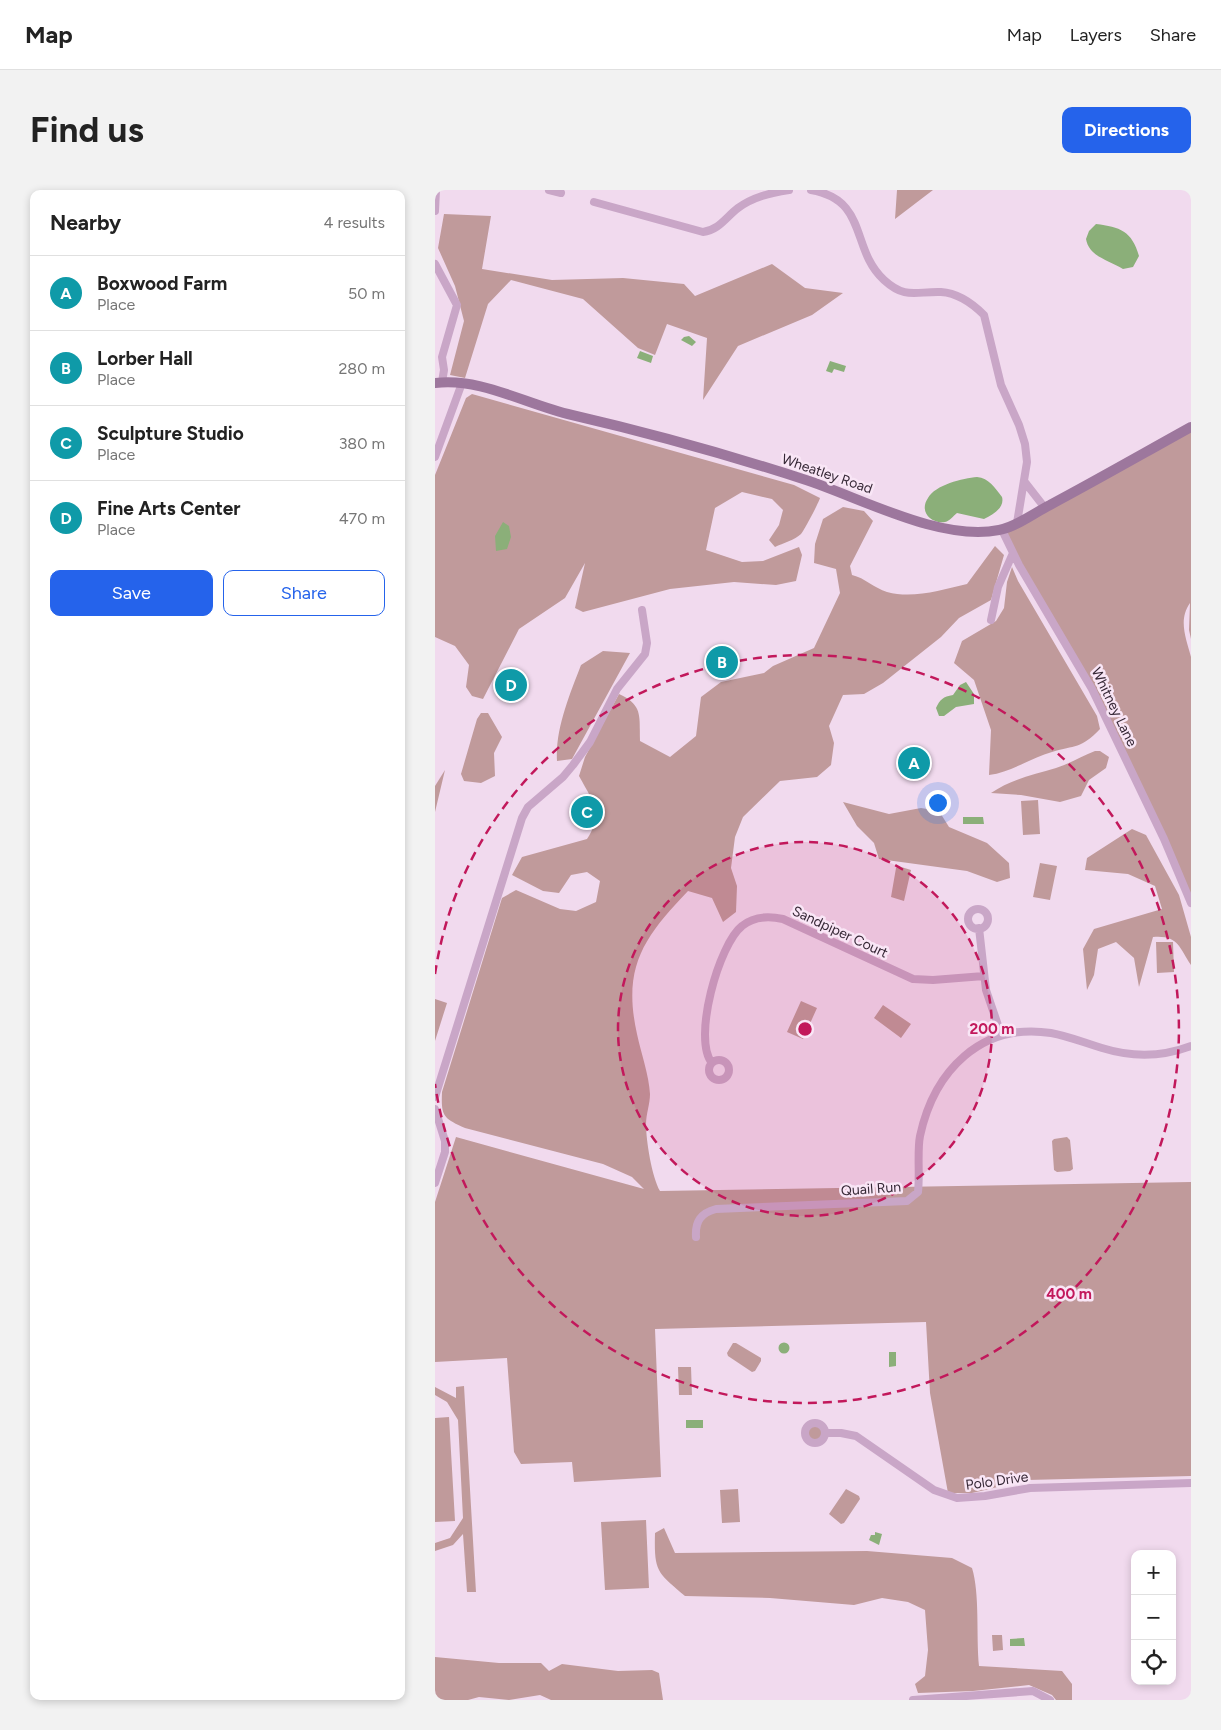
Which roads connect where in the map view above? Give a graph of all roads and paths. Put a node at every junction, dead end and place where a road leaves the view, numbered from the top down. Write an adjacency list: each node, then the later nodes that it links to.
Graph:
1 (436, 190): 7 (street)
2 (549, 190): 5 (street)
3 (789, 190): 6 (street)
4 (811, 190): 13 (street)
5 (561, 193)
6 (594, 202)
7 (435, 211)
8 (435, 264): 9 (street)
9 (439, 383): 10 (main road, Wheatley Road)
10 (462, 383): 12 (street); 16 (main road, Wheatley Road)
11 (1191, 427): 14 (main road, Wheatley Road)
12 (435, 457)
13 (1024, 481): 14 (street); 15 (street)
14 (1045, 508): 15 (main road, Wheatley Road)
15 (1017, 523): 16 (main road, Wheatley Road)
16 (1002, 530): 17 (street, Whitney Lane)
17 (1013, 553): 19 (street); 20 (street, Whitney Lane)
18 (642, 610): 26 (street)
19 (991, 620)
20 (1191, 903)
21 (979, 928): 22 (street)
22 (984, 976): 23 (street); 25 (street, Sandpiper Court)
23 (1001, 1034): 24 (street, Quail Run); 29 (street, Quail Run)
24 (1191, 1046)
25 (712, 1063)
26 (435, 1098)
27 (436, 1114): 28 (street)
28 (435, 1183)
29 (696, 1237)
30 (825, 1433): 31 (street, Polo Drive)
31 (1191, 1483)
32 (913, 1700): 33 (street)
33 (1050, 1700)

